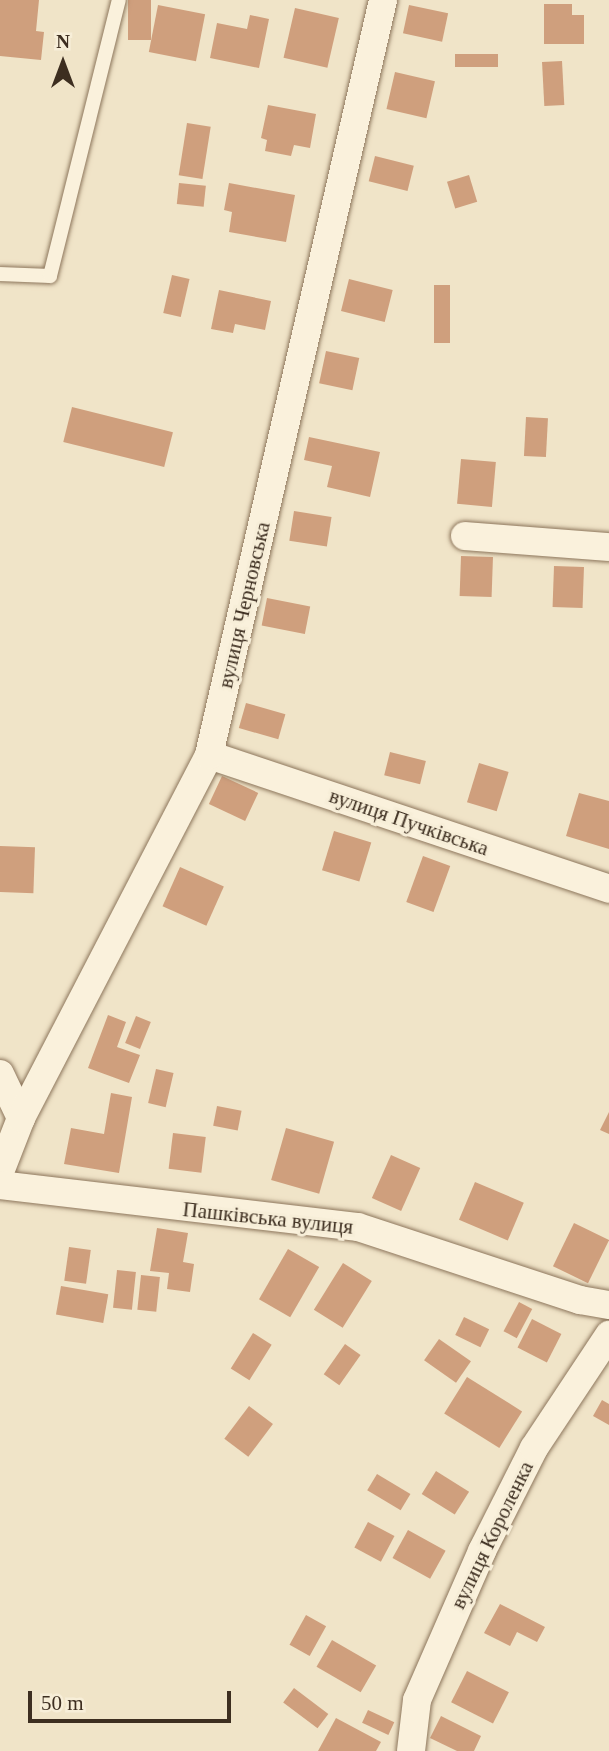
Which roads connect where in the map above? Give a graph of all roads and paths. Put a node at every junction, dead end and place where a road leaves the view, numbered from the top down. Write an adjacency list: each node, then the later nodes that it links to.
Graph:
1 (119, 0): 3 (lane)
2 (383, 0): 6 (street, вулиця Черновська)
3 (0, 274)
4 (465, 536): 5 (street)
5 (609, 547)
6 (209, 755): 7 (street, вулиця Пучківська); 9 (street, вулиця Черновська)
7 (609, 889)
8 (0, 1074): 9 (street)
9 (21, 1118): 10 (street, вулиця Черновська)
10 (0, 1172)
11 (0, 1185): 12 (street, Пашківська вулиця)
12 (609, 1305)
13 (609, 1335): 14 (street, вулиця Короленка)
14 (411, 1751)

